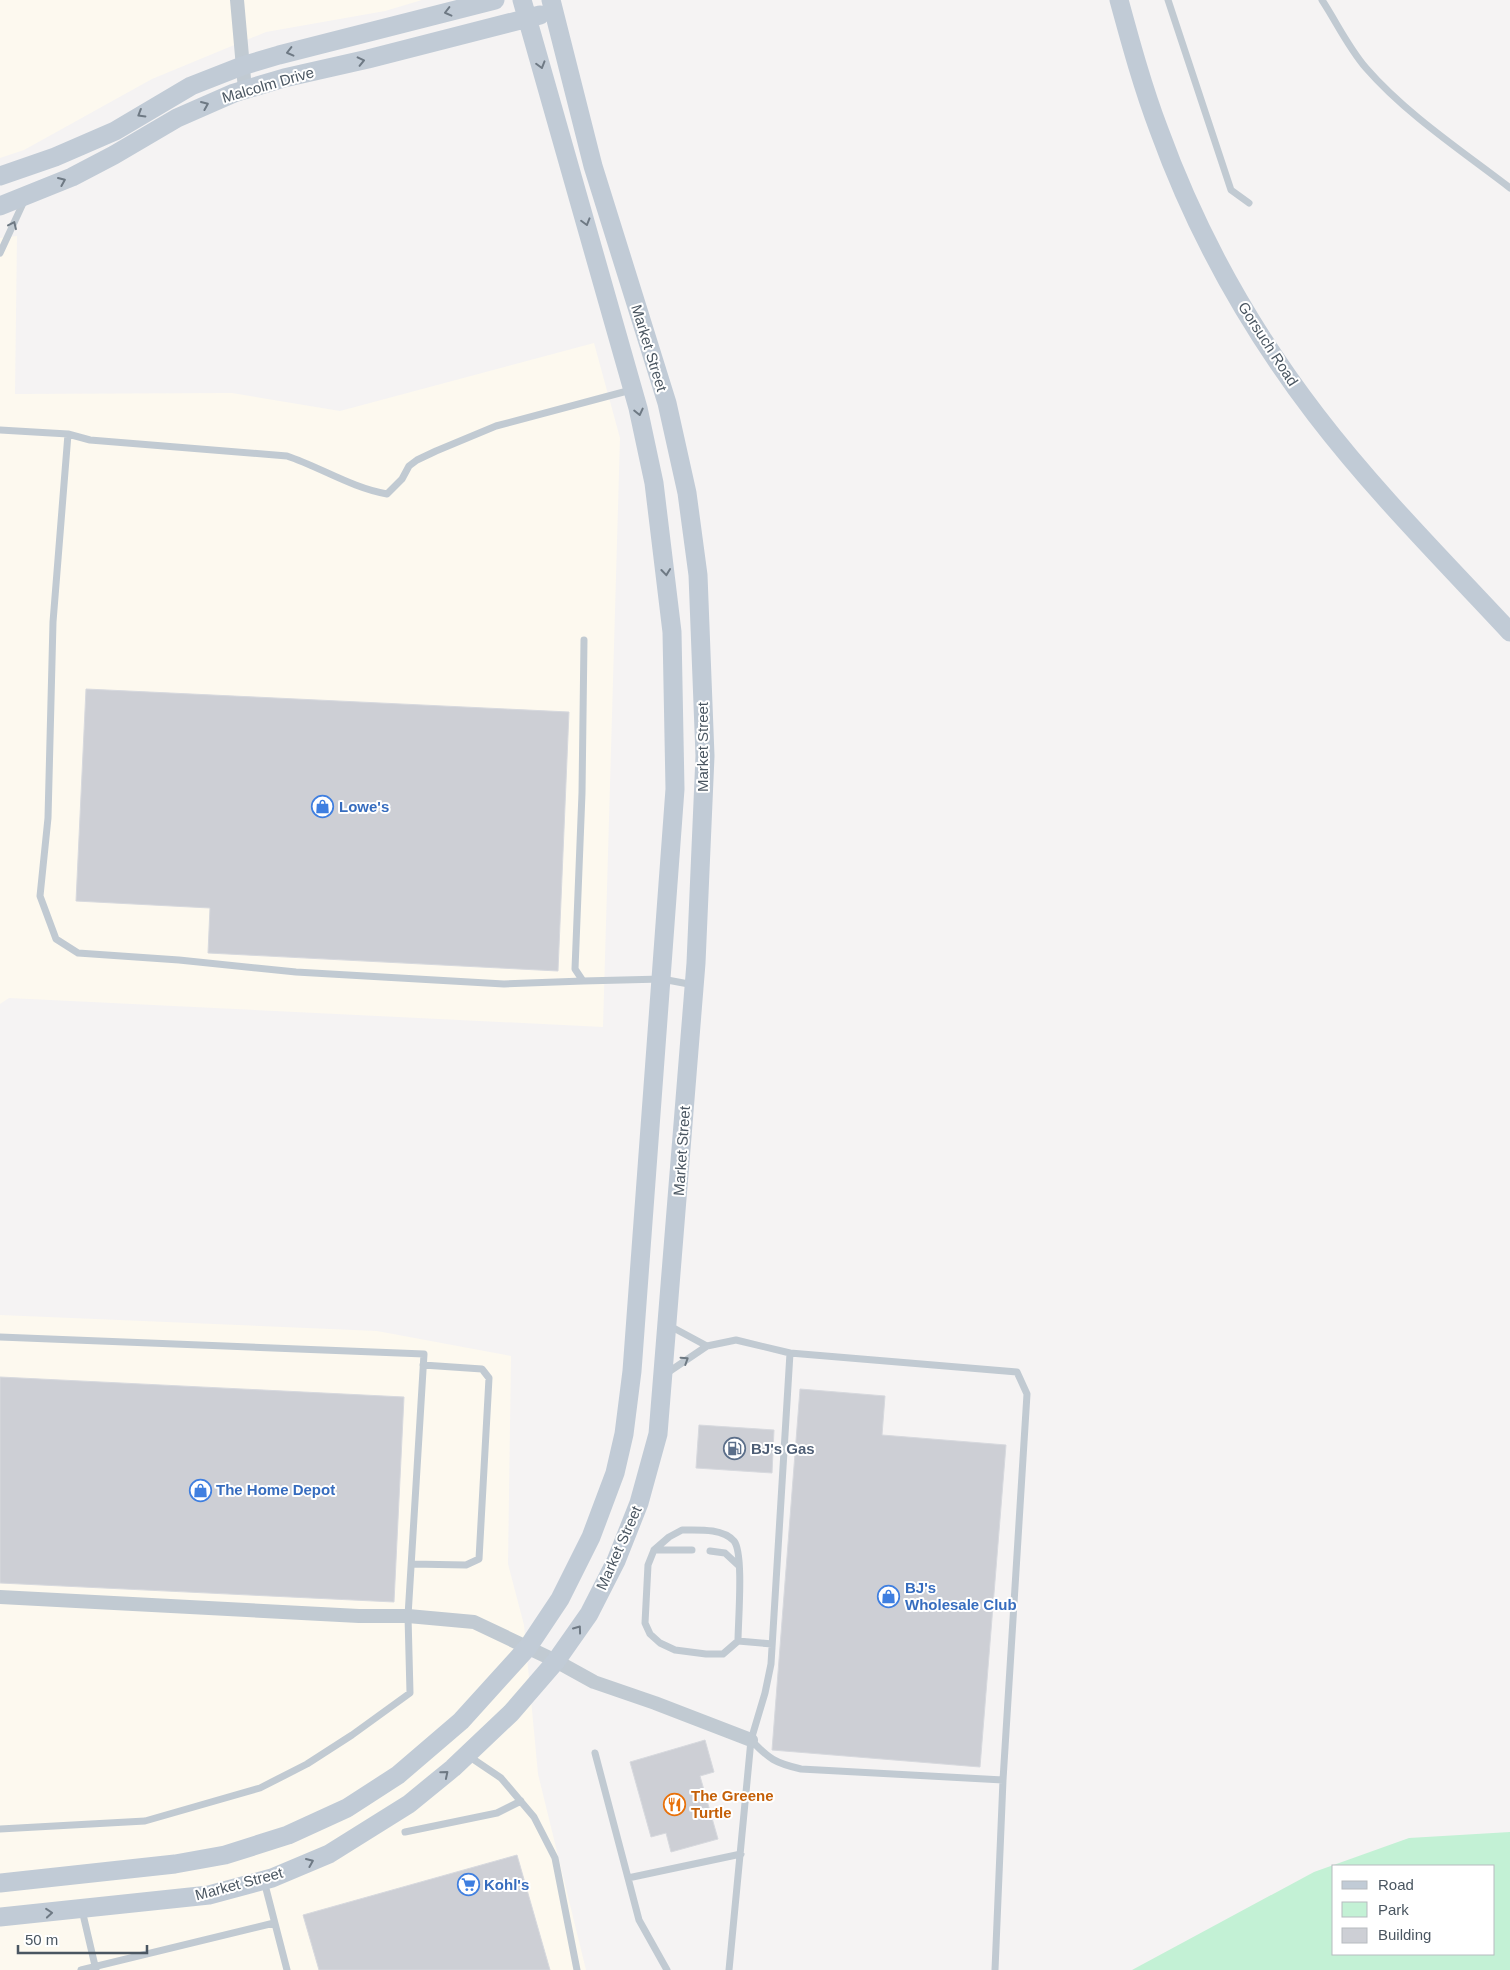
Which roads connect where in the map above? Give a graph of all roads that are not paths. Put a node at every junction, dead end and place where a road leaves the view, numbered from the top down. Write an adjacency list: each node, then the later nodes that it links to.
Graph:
1 (237, 0): 9 (street)
2 (495, 0): 9 (street, Malcolm Drive, one-way to 9)
3 (522, 0): 8 (street, Market Street)
4 (1119, 0): 20 (street, Gorsuch Road)
5 (1168, 0): 14 (lane)
6 (1322, 0): 12 (lane)
7 (552, 6): 8 (street, Malcolm Drive); 24 (street, Market Street)
8 (528, 18): 10 (street, Malcolm Drive, one-way to 8); 17 (street, Market Street, one-way to 17)
9 (242, 66): 10 (street); 11 (street, Malcolm Drive, one-way to 11)
10 (245, 90): 13 (street, Malcolm Drive, one-way to 10)
11 (0, 176)
12 (1510, 188)
13 (26, 197): 15 (street, Malcolm Drive); 16 (lane, one-way to 13)
14 (1249, 203)
15 (0, 206)
16 (0, 253)
17 (633, 390): 19 (lane); 22 (street, Market Street, one-way to 22)
18 (0, 430): 19 (lane)
19 (68, 434): 23 (lane)
20 (1510, 632)
21 (584, 640): 23 (lane)
22 (662, 979): 23 (lane); 24 (lane); 40 (street, Market Street)
23 (583, 981)
24 (694, 985): 25 (street, Market Street)
25 (668, 1325): 27 (lane); 30 (street, Market Street)
26 (0, 1338): 29 (lane)
27 (707, 1346): 28 (lane); 30 (lane, one-way to 27)
28 (790, 1353): 39 (lane); 45 (lane)
29 (423, 1365): 34 (lane); 34 (lane)
30 (664, 1374): 41 (street, Market Street, one-way to 30)
31 (654, 1550): 32 (lane); 35 (lane); 38 (lane)
32 (692, 1550)
33 (710, 1551): 35 (lane)
34 (412, 1564): 37 (lane)
35 (739, 1567): 38 (lane)
36 (0, 1598): 37 (street)
37 (408, 1616): 40 (street); 47 (lane)
38 (738, 1641): 39 (lane)
39 (772, 1644): 42 (lane)
40 (528, 1647): 41 (street); 52 (street, Market Street)
41 (556, 1661): 42 (street); 44 (street, Market Street)
42 (751, 1740): 45 (lane); 49 (lane)
43 (595, 1753): 50 (lane)
44 (467, 1754): 46 (lane); 51 (street, Market Street, one-way to 44)
45 (1003, 1780): 62 (lane)
46 (521, 1801): 48 (lane); 59 (lane)
47 (0, 1829)
48 (405, 1832)
49 (741, 1854): 50 (lane); 61 (lane)
50 (628, 1878): 60 (lane)
51 (264, 1881): 53 (street, Market Street); 55 (lane)
52 (0, 1883)
53 (82, 1910): 54 (street, Market Street, one-way to 53); 56 (lane)
54 (0, 1917)
55 (274, 1923): 56 (lane); 58 (lane)
56 (95, 1968): 57 (lane)
57 (81, 1970)
58 (287, 1970)
59 (577, 1970)
60 (667, 1970)
61 (729, 1970)
62 (995, 1970)

